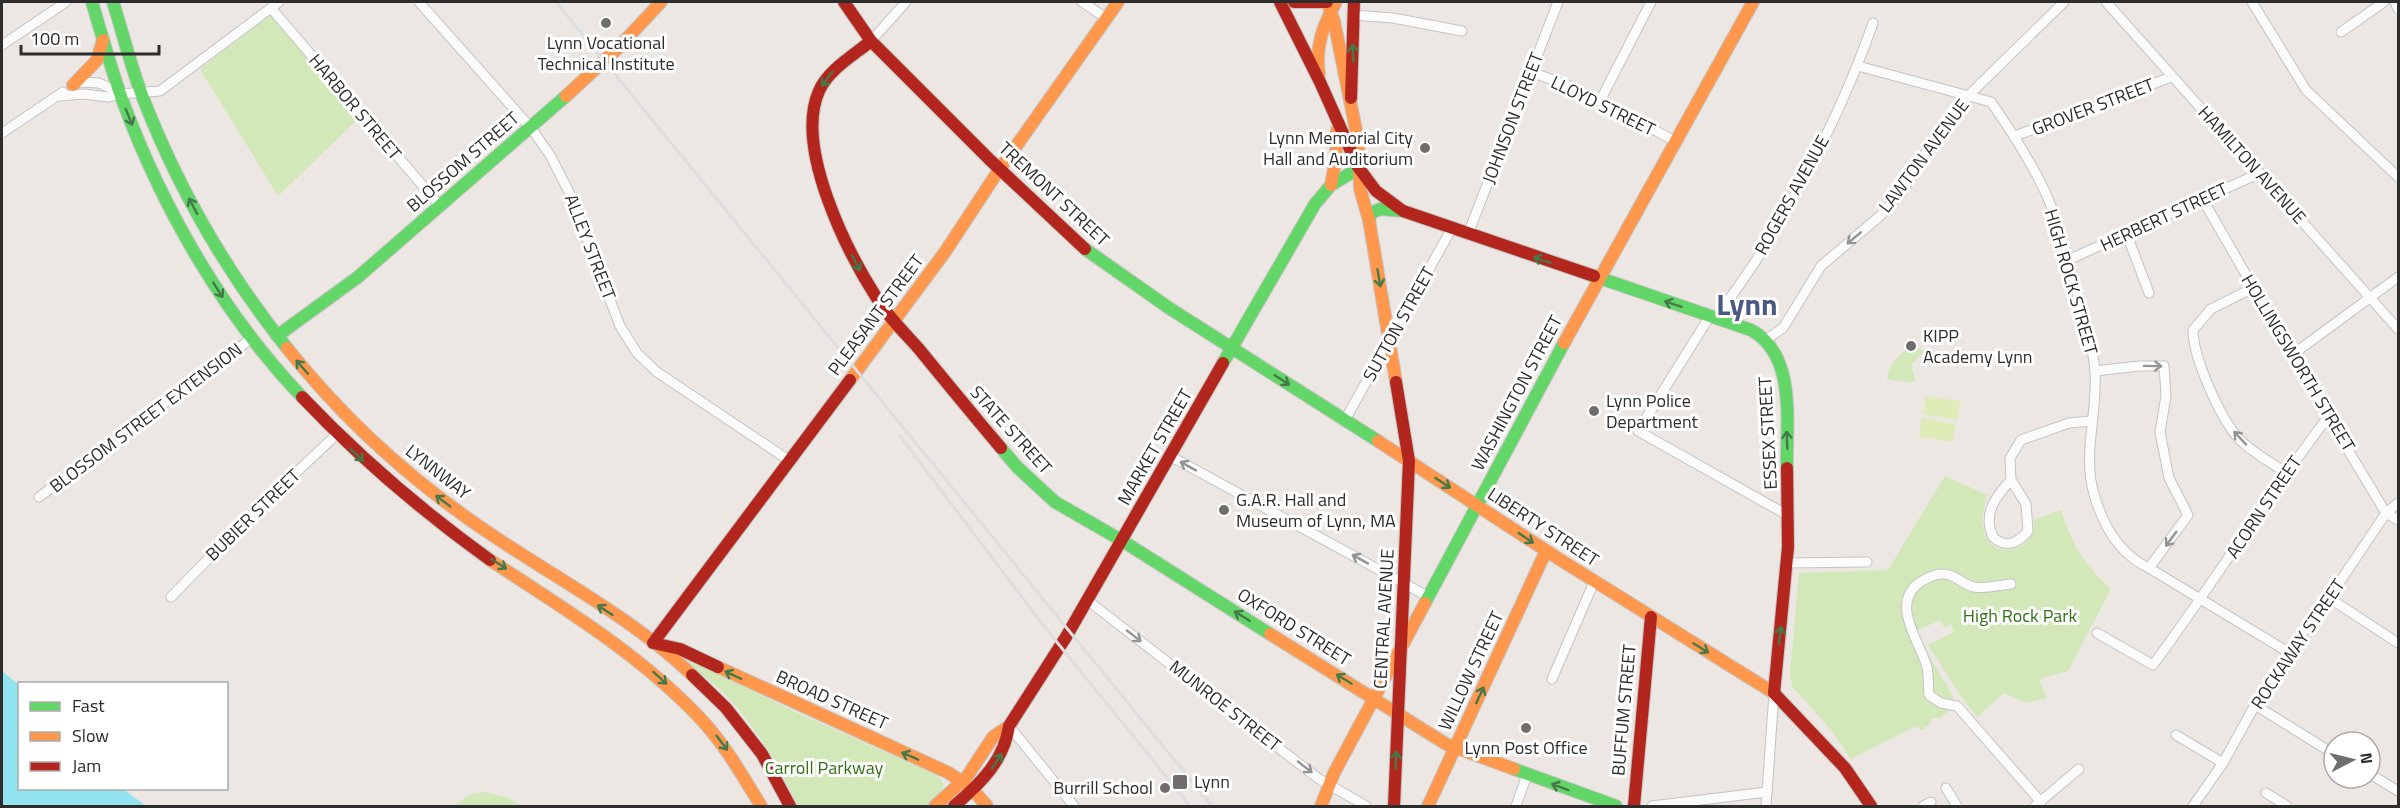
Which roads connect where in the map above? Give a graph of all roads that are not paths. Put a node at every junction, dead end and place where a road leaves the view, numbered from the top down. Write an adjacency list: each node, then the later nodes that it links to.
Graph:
1 (66, 2): 32 (street)
2 (92, 2): 30 (main road)
3 (114, 2): 38 (main road, LYNNWAY)
4 (279, 2): 23 (street)
5 (419, 2): 45 (street, ALLEY STREET)
6 (661, 2): 45 (main road, BLOSSOM STREET)
7 (844, 2): 31 (main road, TREMONT STREET)
8 (906, 2): 31 (street)
9 (1082, 2): 26 (street)
10 (1118, 2): 26 (main road, PLEASANT STREET)
11 (1280, 2): 37 (main road)
12 (1294, 2): 22 (main road)
13 (1354, 2): 25 (main road)
14 (1558, 2): 34 (street, JOHNSON STREET)
15 (1651, 2): 42 (street)
16 (1754, 2): 48 (main road, WASHINGTON STREET)
17 (2064, 2): 40 (street, LAWTON AVENUE)
18 (2106, 2): 35 (street, HAMILTON AVENUE)
19 (2252, 2): 52 (street)
20 (2385, 2): 29 (street)
21 (2395, 2): 24 (street)
22 (1330, 4): 37 (main road); 43 (main road, CENTRAL AVENUE)
23 (271, 8): 38 (street); 55 (street, HARBOR STREET)
24 (2398, 9)
25 (1353, 15): 28 (street); 43 (main road, one-way to 25)
26 (1106, 18): 50 (main road, PLEASANT STREET)
27 (1873, 23): 33 (street, ROGERS AVENUE)
28 (1462, 31)
29 (2341, 32)
30 (103, 39): 36 (main road); 39 (main road)
31 (871, 41): 50 (main road, TREMONT STREET); 68 (main road, STATE STREET, one-way to 68)
32 (2, 45)
33 (1858, 66): 40 (street); 67 (street, ROGERS AVENUE)
34 (1532, 72): 42 (street, LLOYD STREET); 59 (street, JOHNSON STREET)
35 (2171, 77): 47 (street, GROVER STREET); 51 (street, HAMILTON AVENUE)
36 (73, 85): 39 (street); 41 (street)
37 (1322, 87): 44 (main road)
38 (142, 93): 39 (street); 70 (main road, LYNNWAY, one-way to 38)
39 (120, 94): 41 (street); 71 (main road, one-way to 71)
40 (1969, 95): 47 (street, HIGH ROCK STREET); 72 (street, LAWTON AVENUE, one-way to 72)
41 (60, 96): 46 (street)
42 (1600, 101): 48 (street, LLOYD STREET)
43 (1350, 105): 49 (main road, CENTRAL AVENUE)
44 (1333, 111): 49 (main road); 53 (main road)
45 (531, 128): 55 (main road, BLOSSOM STREET); 83 (street, ALLEY STREET)
46 (2, 133)
47 (2015, 136): 61 (street, HIGH ROCK STREET)
48 (1675, 141): 63 (main road, WASHINGTON STREET)
49 (1359, 168): 53 (main road, MARKET STREET); 56 (main road); 57 (main road, CENTRAL AVENUE)
50 (1000, 169): 68 (main road, PLEASANT STREET); 74 (main road, TREMONT STREET)
51 (2260, 173): 54 (street, HERBERT STREET); 66 (street, HAMILTON AVENUE)
52 (2398, 177)
53 (1331, 185): 74 (main road, MARKET STREET)
54 (2203, 200): 60 (street, HERBERT STREET); 64 (street, HOLLINGSWORTH STREET)
55 (440, 206): 70 (main road, BLOSSOM STREET)
56 (1403, 211): 57 (main road); 58 (main road)
57 (1370, 220): 73 (main road, CENTRAL AVENUE, one-way to 73)
58 (1452, 228): 59 (main road); 73 (street, SUTTON STREET)
59 (1468, 234): 63 (main road, one-way to 59)
60 (2127, 235): 61 (street, HERBERT STREET); 65 (street)
61 (2068, 260): 77 (street, HIGH ROCK STREET)
62 (2398, 278): 66 (street)
63 (1598, 279): 67 (main road, one-way to 63); 89 (main road, WASHINGTON STREET)
64 (2253, 288): 76 (street, HOLLINGSWORTH STREET); 85 (street, one-way to 64)
65 (2149, 293)
66 (2372, 298): 69 (street, HAMILTON AVENUE); 76 (street)
67 (1713, 317): 72 (main road); 91 (street, ROGERS AVENUE)
68 (894, 320): 83 (main road, PLEASANT STREET); 93 (main road, STATE STREET)
69 (2398, 329)
70 (277, 336): 75 (main road, BLOSSOM STREET); 109 (main road, LYNNWAY, one-way to 70)
71 (252, 338): 75 (main road); 87 (street, BLOSSOM STREET EXTENSION)
72 (1767, 339): 91 (main road, ESSEX STREET, one-way to 72)
73 (1390, 340): 79 (street, SUTTON STREET); 84 (main road, CENTRAL AVENUE)
74 (1232, 348): 79 (main road, LIBERTY STREET, one-way to 79); 82 (main road, MARKET STREET)
75 (260, 349): 81 (main road)
76 (2292, 355): 78 (street, HOLLINGSWORTH STREET)
77 (2095, 371): 80 (street, HIGH ROCK STREET); 97 (street, one-way to 97)
78 (2328, 417): 85 (street, ACORN STREET); 90 (street, HOLLINGSWORTH STREET)
79 (1345, 420): 84 (main road, LIBERTY STREET)
80 (2092, 421): 86 (street); 97 (street, HIGH ROCK STREET)
81 (336, 435): 101 (street, BUBIER STREET); 134 (main road, one-way to 134)
82 (1170, 456): 93 (main road, MARKET STREET); 99 (street, one-way to 82)
83 (789, 461): 109 (main road, PLEASANT STREET)
84 (1409, 461): 89 (main road, LIBERTY STREET, one-way to 89); 99 (main road, CENTRAL AVENUE)
85 (2286, 473): 104 (street, ACORN STREET)
86 (2011, 480): 86 (street)
87 (39, 497)
88 (2398, 503): 90 (street, ROCKAWAY STREET)
89 (1478, 505): 94 (main road, LIBERTY STREET, one-way to 94); 102 (main road, WASHINGTON STREET)
90 (2386, 513): 92 (street, HOLLINGSWORTH STREET); 103 (street, ROCKAWAY STREET)
91 (1789, 516): 96 (main road, ESSEX STREET)
92 (2398, 520)
93 (1121, 540): 105 (main road, MARKET STREET); 114 (main road, OXFORD STREET, one-way to 93)
94 (1546, 551): 98 (main road, LIBERTY STREET); 120 (main road, WILLOW STREET, one-way to 94)
95 (1867, 562): 96 (street)
96 (1787, 563): 113 (main road, ESSEX STREET, one-way to 96)
97 (2149, 568): 104 (street, HIGH ROCK STREET)
98 (1594, 582): 106 (main road, LIBERTY STREET); 112 (street)
99 (1404, 584): 102 (street); 110 (main road, CENTRAL AVENUE)
100 (2011, 584): 133 (street)
101 (171, 597)
102 (1429, 597): 110 (main road, WASHINGTON STREET)
103 (2329, 598): 108 (street); 111 (street, ROCKAWAY STREET)
104 (2202, 599): 107 (street, ACORN STREET); 111 (street, HIGH ROCK STREET)
105 (1087, 600): 117 (main road, MARKET STREET); 126 (street, MUNROE STREET, one-way to 126)
106 (1651, 617): 113 (main road, LIBERTY STREET, one-way to 113); 145 (main road, BUFFUM STREET)
107 (2097, 633)
108 (2398, 642)
109 (653, 643): 124 (main road, BROAD STREET, one-way to 109); 135 (main road, LYNNWAY)
110 (1401, 651): 114 (main road, WASHINGTON STREET); 116 (main road, CENTRAL AVENUE)
111 (2288, 652): 115 (street, ROCKAWAY STREET)
112 (1552, 679)
113 (1774, 693): 130 (street); 148 (main road)
114 (1375, 699): 116 (main road, OXFORD STREET); 126 (main road, WASHINGTON STREET)
115 (2255, 705): 119 (street); 121 (street, ROCKAWAY STREET)
116 (1398, 713): 120 (main road, OXFORD STREET); 141 (main road, CENTRAL AVENUE, one-way to 116)
117 (1009, 726): 124 (main road, MARKET STREET); 128 (main road, MARKET STREET, one-way to 117); 138 (street)
118 (2176, 735): 121 (street)
119 (2322, 747)
120 (1455, 748): 123 (main road, OXFORD STREET); 142 (main road, WILLOW STREET)
121 (2223, 763): 150 (street, ROCKAWAY STREET)
122 (2079, 769): 133 (street)
123 (1527, 775): 143 (street); 144 (main road, OXFORD STREET, one-way to 123)
124 (963, 781): 128 (main road, BROAD STREET); 132 (main road, MARKET STREET)
125 (2382, 781): 129 (street)
126 (1329, 785): 139 (main road, WASHINGTON STREET); 140 (street, MUNROE STREET)
127 (1946, 788): 149 (street)
128 (974, 790): 132 (main road, MARKET STREET); 137 (main road, BROAD STREET)
129 (2398, 791)
130 (1767, 792): 146 (street); 147 (street)
131 (2266, 792): 151 (street)
132 (950, 802): 136 (main road)
133 (2038, 804)
134 (761, 807)
135 (790, 807)
136 (934, 807)
137 (987, 807)
138 (1074, 807)
139 (1321, 807)
140 (1366, 807)
141 (1394, 807)
142 (1428, 807)
143 (1516, 807)
144 (1616, 807)
145 (1634, 807)
146 (1652, 807)
147 (1766, 807)
148 (1871, 807)
149 (1958, 807)
150 (2193, 807)
151 (2287, 807)

